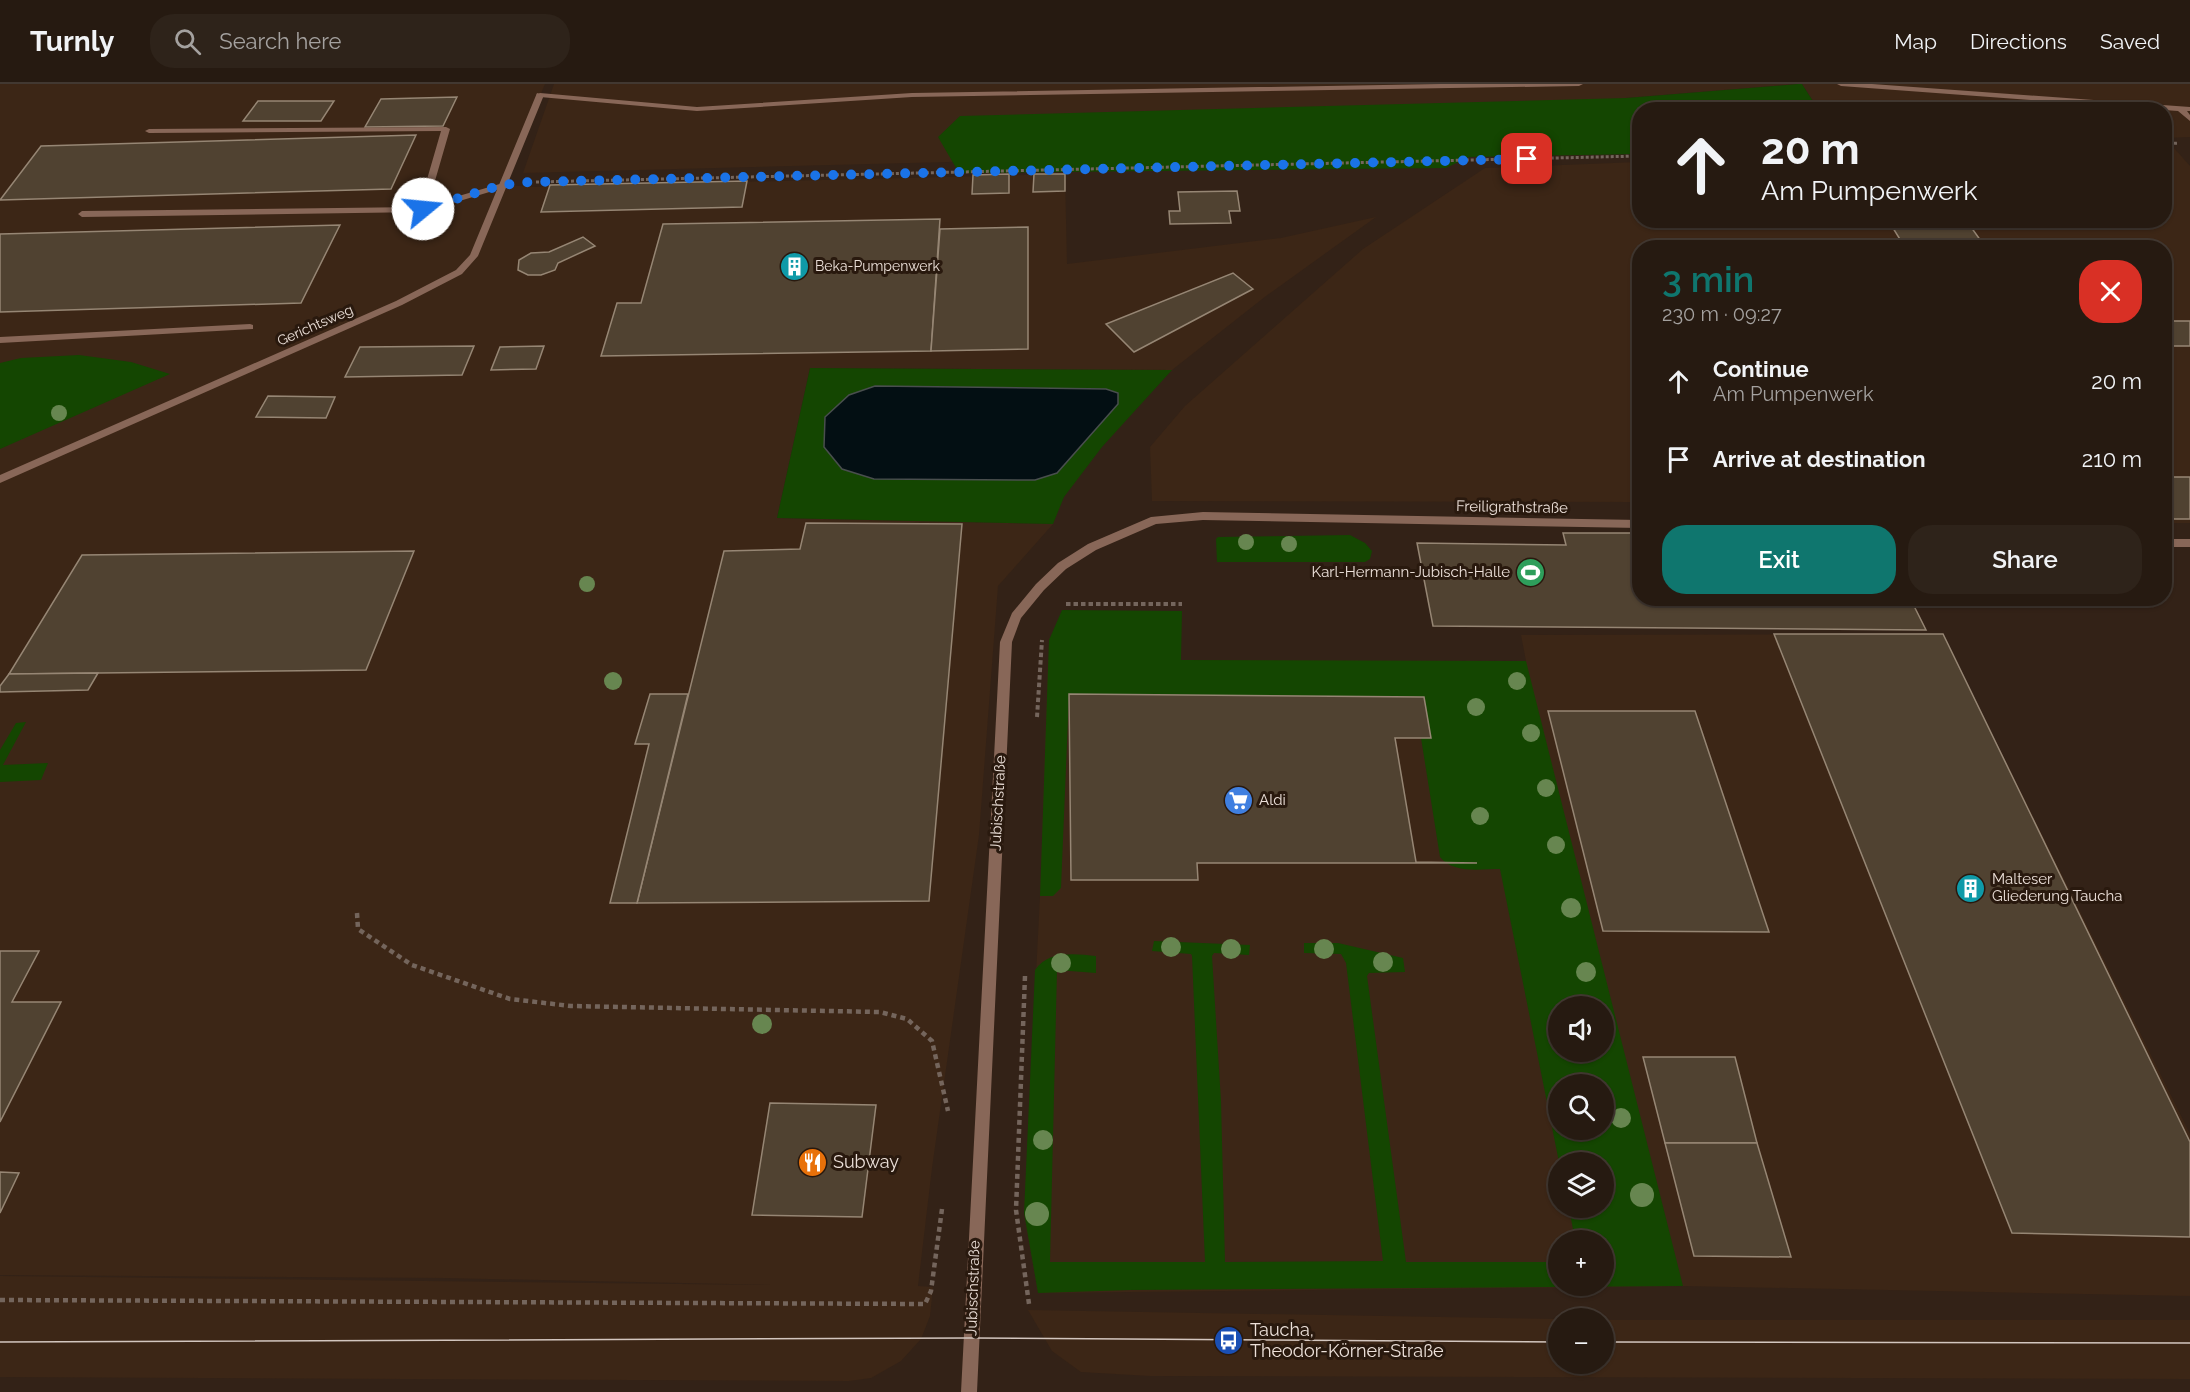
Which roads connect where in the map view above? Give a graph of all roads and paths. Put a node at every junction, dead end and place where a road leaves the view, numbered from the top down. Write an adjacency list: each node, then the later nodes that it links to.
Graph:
1 (1579, 84): 10 (street, Gerichtsweg)
2 (1841, 84): 3 (street)
3 (2085, 102)
4 (2172, 108): 5 (street)
5 (2180, 109): 6 (street); 7 (street)
6 (2190, 109)
7 (2190, 119)
8 (148, 131): 11 (street)
9 (1632, 156): 10 (path)
10 (502, 185): 11 (street); 15 (street, Gerichtsweg)
11 (423, 209): 12 (street)
12 (82, 214)
13 (250, 327): 14 (street)
14 (0, 340)
15 (0, 479)
16 (1383, 520): 17 (street, Freiligrathstraße); 30 (street, Jubischstraße)
17 (1632, 524)
18 (2172, 543): 19 (street)
19 (2190, 543)
20 (1065, 596): 21 (path)
21 (1182, 604)
22 (1044, 632): 23 (path)
23 (1037, 720)
24 (357, 913): 26 (path)
25 (1025, 975): 29 (path)
26 (949, 1117)
27 (943, 1203): 28 (path)
28 (0, 1300)
29 (1029, 1304)
30 (969, 1392)

